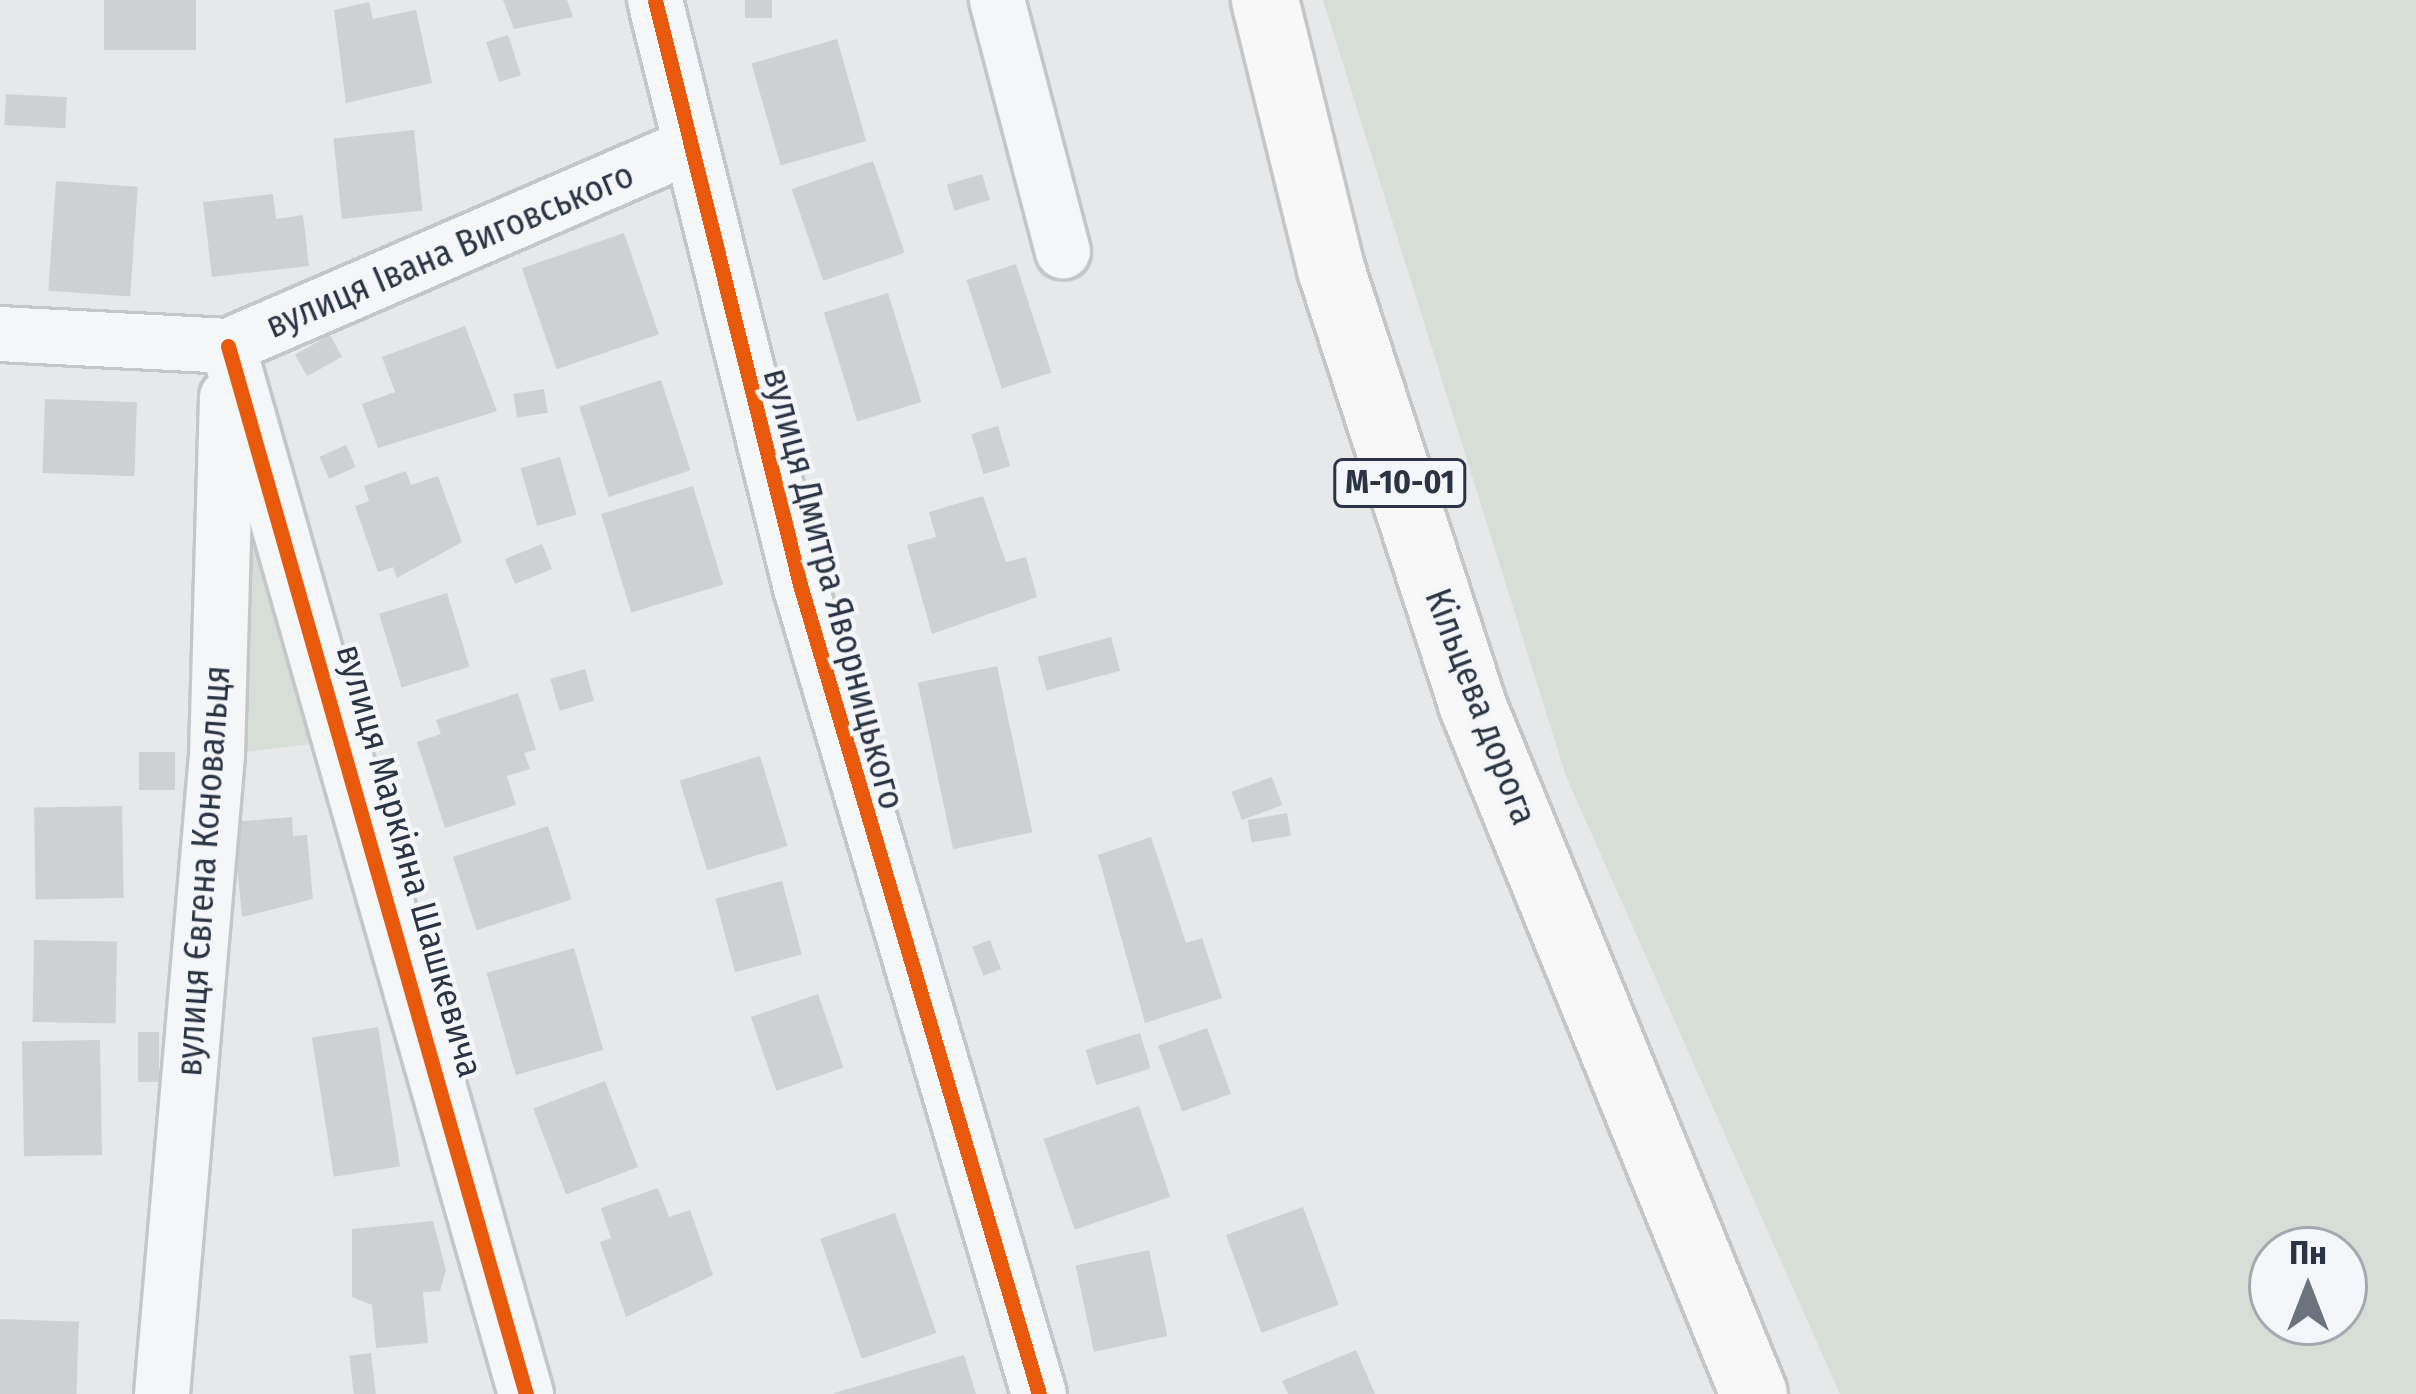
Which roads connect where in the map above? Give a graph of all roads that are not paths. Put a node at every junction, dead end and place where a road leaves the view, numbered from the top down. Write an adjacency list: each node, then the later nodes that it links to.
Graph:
1 (655, 0): 4 (street, вулиця Дмитра Яворницького)
2 (997, 0): 5 (street)
3 (1265, 0): 8 (highway, Кільцева дорога / М-10-01)
4 (684, 149): 7 (street, вулиця Івана Виговського); 11 (street, вулиця Дмитра Яворницького)
5 (1063, 251)
6 (0, 334): 7 (street, вулиця Івана Виговського)
7 (228, 346): 9 (street, вулиця Євгена Коновальця); 10 (street, вулиця Маркіяна Шашкевича)
8 (1714, 1300): 12 (highway); 13 (highway, Кільцева дорога / М-10-01)
9 (162, 1394)
10 (526, 1394)
11 (1039, 1394)
12 (1719, 1394)
13 (1754, 1394)

